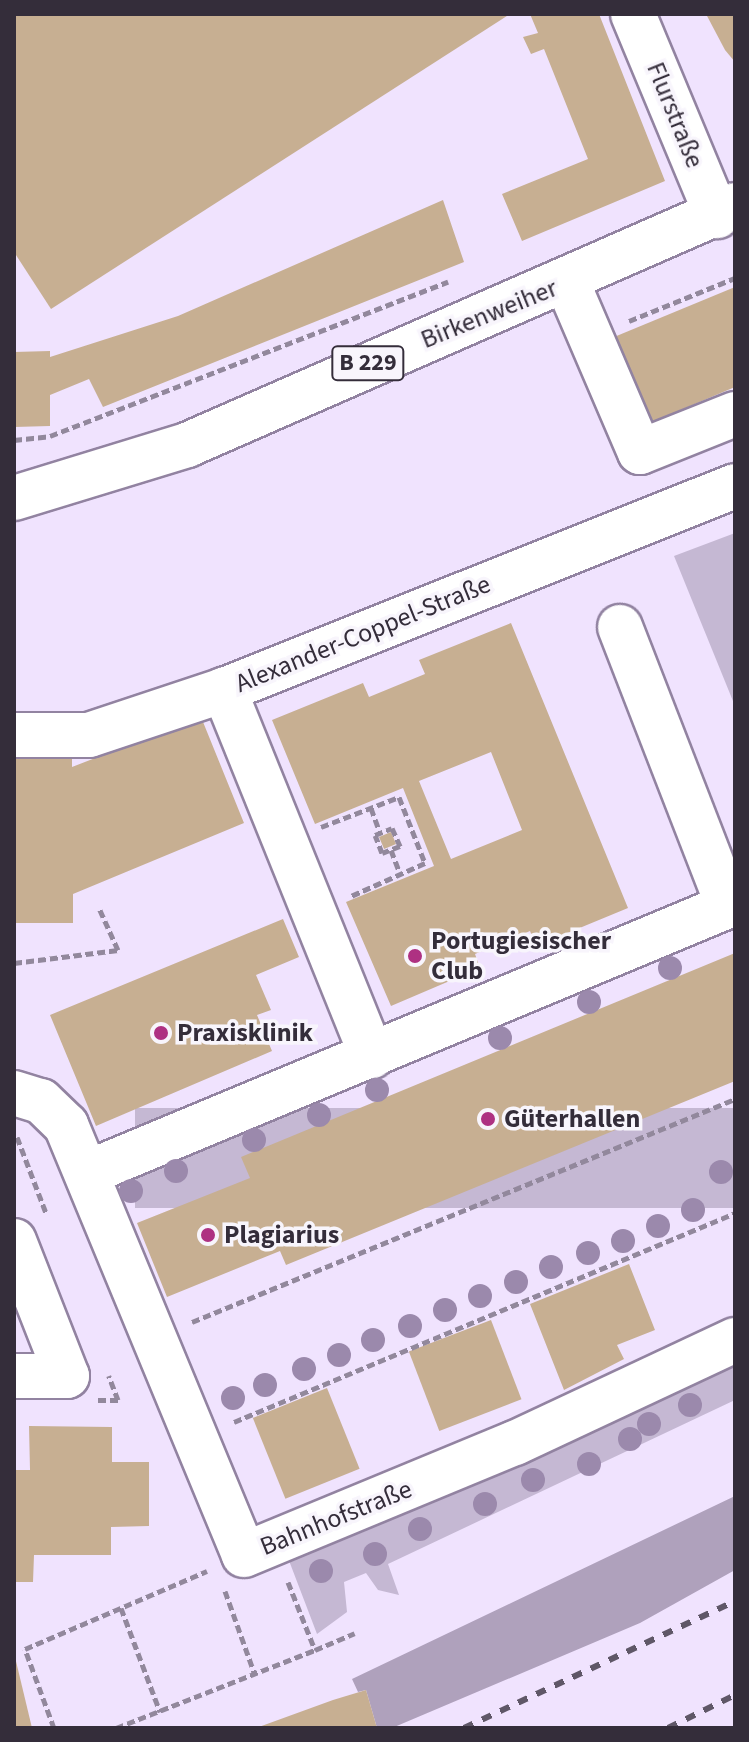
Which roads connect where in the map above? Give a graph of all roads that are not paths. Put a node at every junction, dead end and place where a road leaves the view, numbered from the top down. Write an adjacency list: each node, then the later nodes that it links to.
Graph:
1 (633, 14): 2 (street, Flurstraße)
2 (726, 211): 3 (street, Birkenweiher / B 229)
3 (567, 282): 4 (street); 6 (street, Birkenweiher / B 229)
4 (735, 414)
5 (735, 486): 8 (street, Alexander-Coppel-Straße)
6 (14, 498)
7 (620, 627): 10 (street)
8 (224, 690): 9 (street); 11 (street, Alexander-Coppel-Straße)
9 (14, 735)
10 (732, 904): 11 (street)
11 (372, 1056): 13 (street)
12 (14, 1093): 13 (street, Bahnhofstraße)
13 (87, 1173): 15 (street, Bahnhofstraße)
14 (14, 1241): 16 (street)
15 (735, 1340)
16 (14, 1376)

